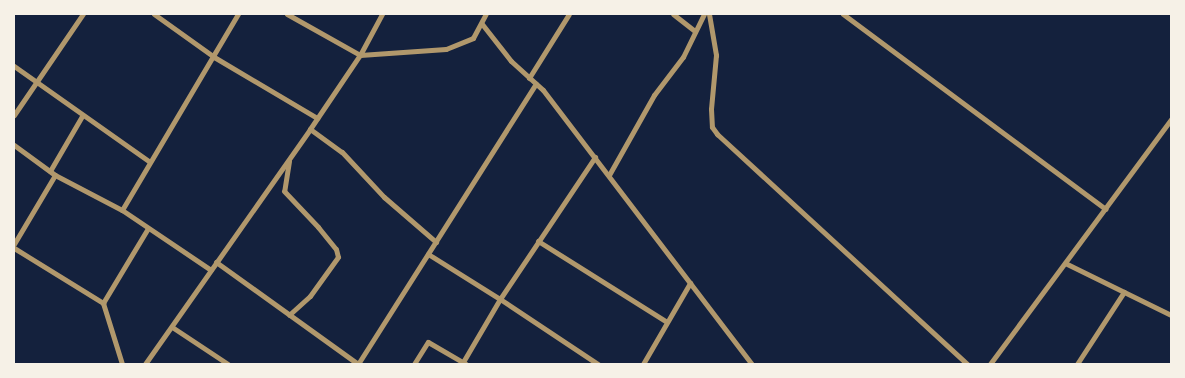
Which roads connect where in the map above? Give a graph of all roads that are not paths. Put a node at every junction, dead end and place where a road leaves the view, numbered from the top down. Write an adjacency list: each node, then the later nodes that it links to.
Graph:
1 (83, 14): 18 (street)
2 (154, 14): 15 (street)
3 (238, 14): 15 (street)
4 (287, 14): 14 (street)
5 (382, 14): 14 (street)
6 (486, 14): 12 (street)
7 (569, 14): 17 (street)
8 (673, 14): 13 (street)
9 (704, 14): 13 (street)
10 (709, 14): 59 (street)
11 (843, 14): 31 (street)
12 (482, 24): 14 (street); 17 (street)
13 (696, 31): 30 (street)
14 (360, 55): 22 (street)
15 (214, 57): 22 (street); 28 (street)
16 (14, 66): 18 (street)
17 (529, 78): 19 (street)
18 (37, 82): 20 (street); 21 (street)
19 (536, 84): 26 (street); 35 (street)
20 (14, 115)
21 (82, 116): 28 (street); 29 (street)
22 (317, 118): 24 (street)
23 (1171, 119): 31 (street)
24 (310, 129): 27 (street); 35 (street)
25 (14, 145): 29 (street)
26 (595, 157): 30 (street); 34 (street)
27 (289, 160): 39 (street); 46 (street)
28 (150, 162): 32 (street)
29 (53, 173): 32 (street); 36 (street)
30 (609, 175): 42 (street)
31 (1106, 209): 40 (street)
32 (122, 210): 33 (street)
33 (148, 228): 41 (street); 45 (street)
34 (538, 240): 44 (street); 48 (street)
35 (436, 242): 38 (street)
36 (14, 244)
37 (14, 248): 45 (street)
38 (428, 254): 44 (street); 54 (street)
39 (216, 262): 41 (street); 46 (street)
40 (1065, 263): 43 (street); 60 (street)
41 (211, 270): 49 (street)
42 (690, 283): 48 (street); 58 (street)
43 (1124, 292): 47 (street); 61 (street)
44 (500, 299): 50 (street); 56 (street)
45 (103, 302): 51 (street)
46 (290, 315): 54 (street)
47 (1171, 315)
48 (667, 322): 57 (street)
49 (172, 327): 52 (street); 53 (street)
50 (464, 363): 55 (street)
51 (122, 364)
52 (145, 364)
53 (228, 364)
54 (358, 364)
55 (414, 364)
56 (598, 364)
57 (644, 364)
58 (752, 364)
59 (967, 364)
60 (992, 364)
61 (1077, 364)

